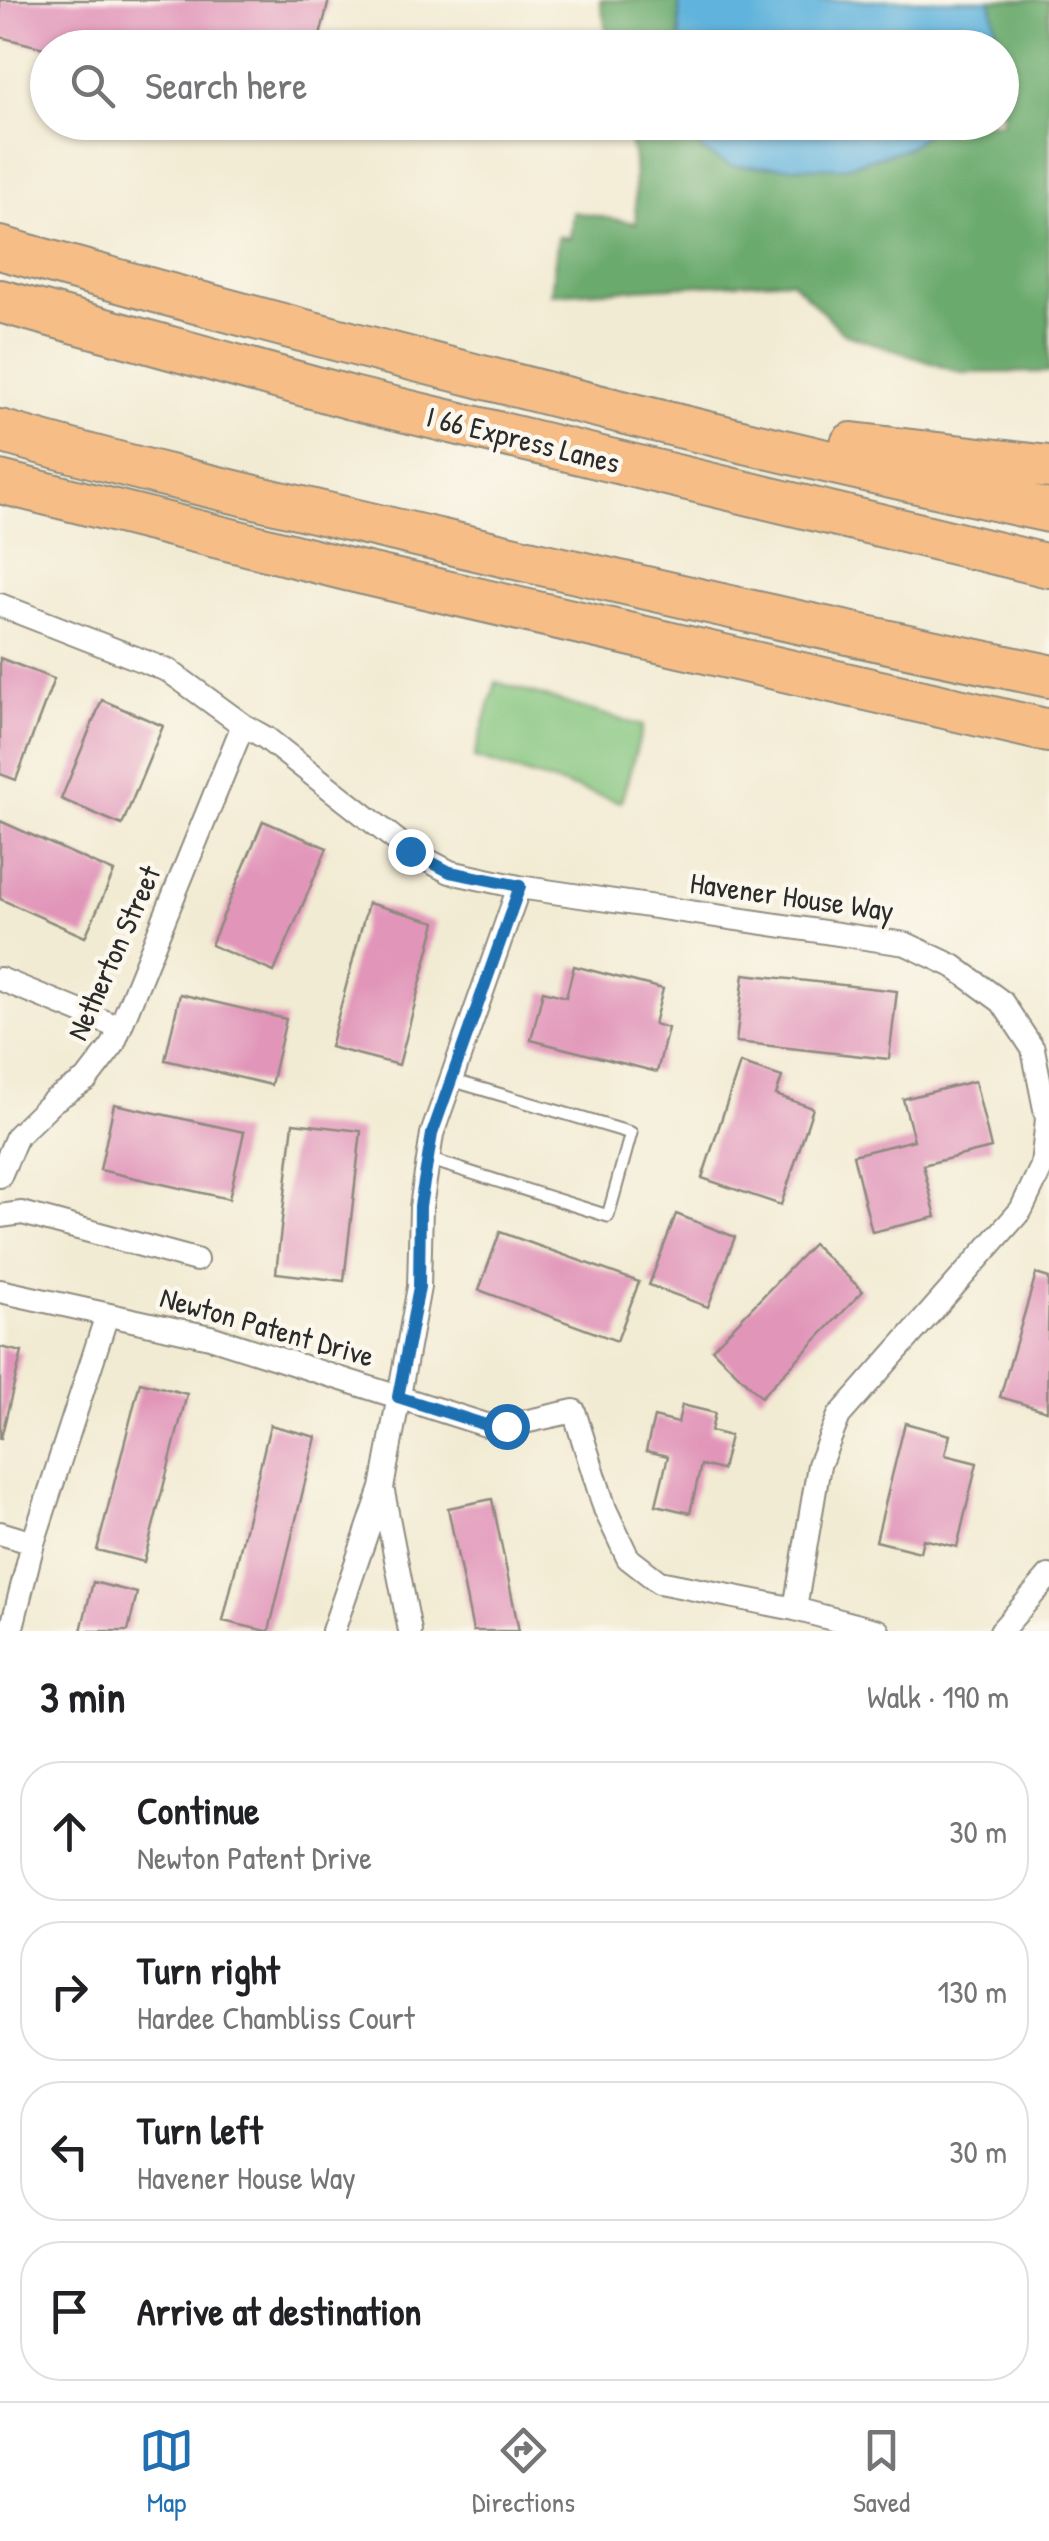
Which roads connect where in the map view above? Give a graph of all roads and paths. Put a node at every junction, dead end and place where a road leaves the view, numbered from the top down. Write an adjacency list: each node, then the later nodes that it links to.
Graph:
1 (0, 248): 3 (highway)
2 (0, 301): 8 (highway, I 66 Express Lanes)
3 (643, 419): 5 (highway); 7 (highway)
4 (0, 431): 10 (highway)
5 (1049, 468)
6 (0, 482): 12 (highway)
7 (1049, 511)
8 (1049, 566)
9 (0, 605): 11 (street, Havener House Way)
10 (1049, 676)
11 (243, 726): 13 (street, Havener House Way); 15 (street, Netherton Street)
12 (1049, 732)
13 (520, 886): 16 (street); 28 (street, Havener House Way)
14 (0, 979): 15 (street)
15 (120, 1028): 18 (street, Netherton Street)
16 (450, 1080): 17 (street); 17 (lane)
17 (428, 1159): 23 (street)
18 (0, 1176)
19 (0, 1216): 20 (street)
20 (196, 1260)
21 (0, 1291): 22 (street, Newton Patent Drive)
22 (108, 1315): 23 (street, Newton Patent Drive); 26 (street)
23 (398, 1397): 24 (street); 28 (street, Newton Patent Drive)
24 (382, 1488): 30 (street); 31 (street)
25 (0, 1534): 26 (street)
26 (33, 1543): 29 (street)
27 (1049, 1576): 33 (street)
28 (794, 1609): 32 (street)
29 (12, 1631)
30 (333, 1631)
31 (410, 1631)
32 (878, 1631)
33 (1001, 1631)

